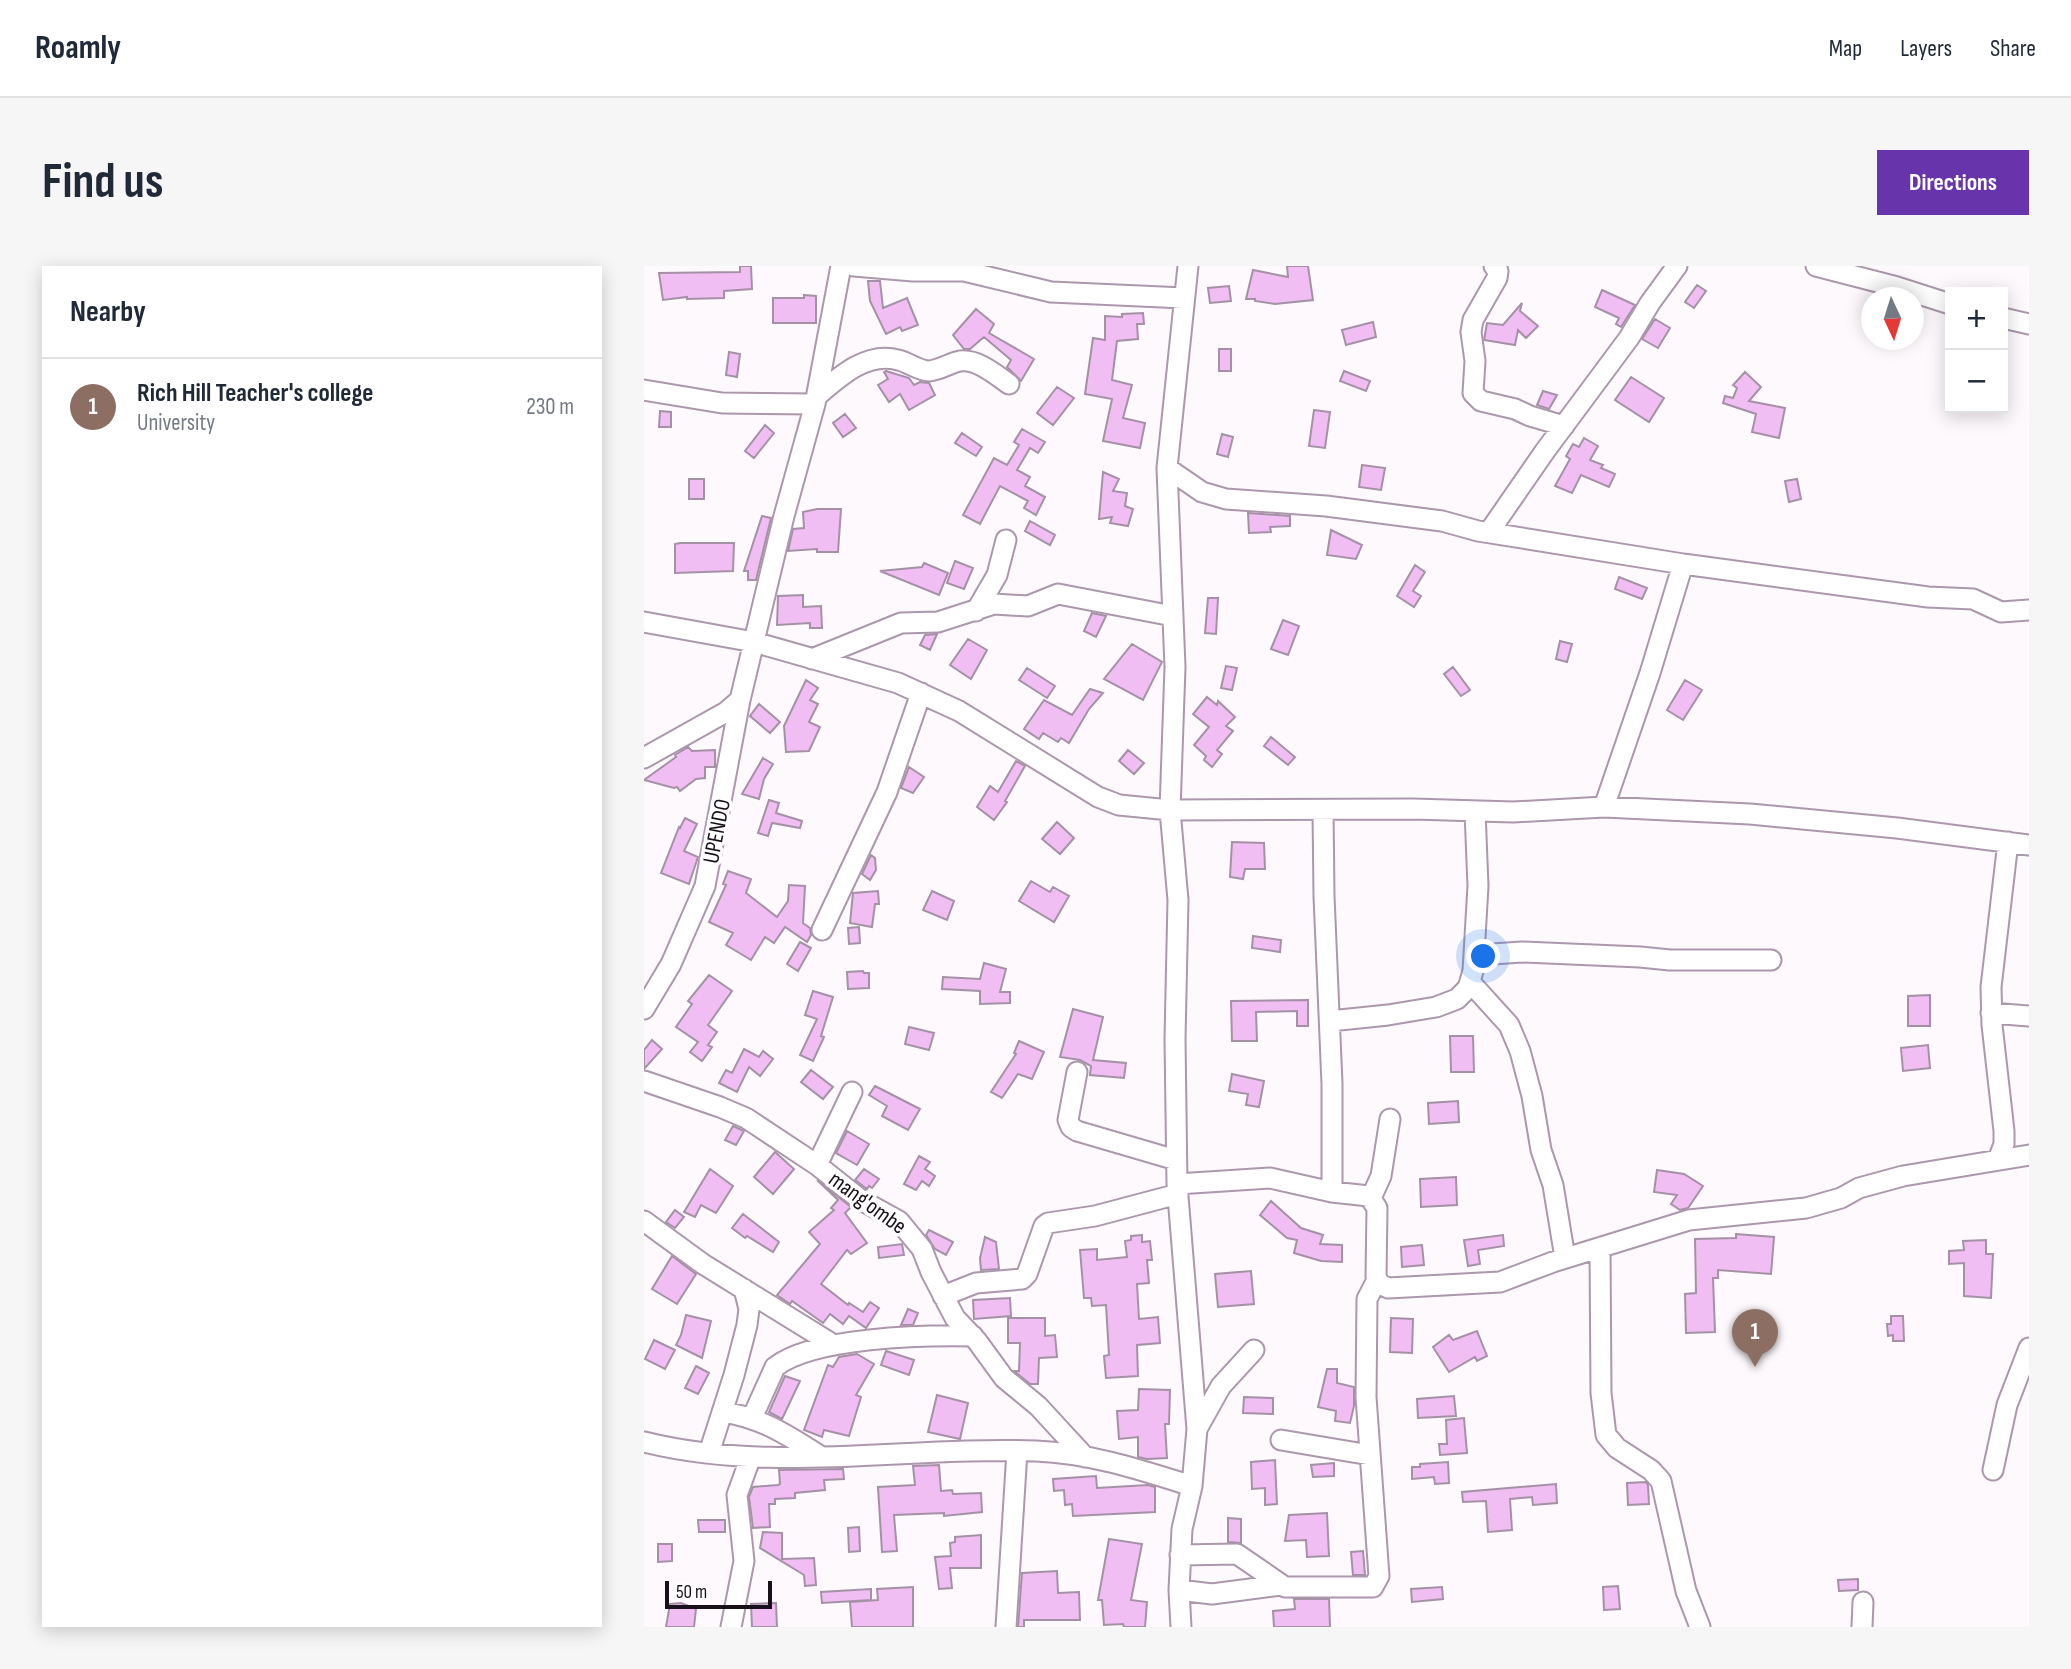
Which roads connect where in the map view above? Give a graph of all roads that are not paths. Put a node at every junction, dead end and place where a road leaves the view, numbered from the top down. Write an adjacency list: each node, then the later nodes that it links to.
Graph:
1 (841, 266): 13 (street, UPENDO)
2 (854, 266): 7 (street)
3 (1188, 266): 7 (street)
4 (1494, 266): 14 (street)
5 (1677, 266): 14 (street)
6 (1816, 266): 8 (street)
7 (1184, 298): 15 (street)
8 (1945, 302)
9 (2008, 319): 10 (street)
10 (2029, 324)
11 (1009, 384): 13 (street)
12 (644, 390): 13 (street)
13 (816, 400): 23 (street, UPENDO)
14 (1564, 426): 16 (street)
15 (1167, 468): 16 (street); 21 (street)
16 (1489, 532): 18 (street)
17 (1006, 540): 19 (street)
18 (1683, 564): 20 (street); 28 (street)
19 (976, 611): 21 (street); 24 (street)
20 (2029, 611)
21 (1173, 616): 29 (street)
22 (644, 622): 23 (street)
23 (754, 642): 24 (street); 26 (street, UPENDO)
24 (812, 659): 25 (street)
25 (921, 693): 29 (street); 34 (street)
26 (740, 700): 27 (street); 37 (street, UPENDO)
27 (644, 758)
28 (1605, 807): 31 (street); 32 (street)
29 (1170, 810): 30 (street); 46 (street)
30 (1323, 810): 31 (street); 40 (street)
31 (1475, 811): 36 (street)
32 (2008, 842): 33 (street); 38 (street)
33 (2029, 845)
34 (822, 930)
35 (1770, 960): 36 (street)
36 (1472, 973): 40 (street); 54 (street)
37 (644, 1009)
38 (1991, 1013): 39 (street); 47 (street)
39 (2029, 1016)
40 (1330, 1021): 50 (street)
41 (1077, 1072): 46 (street)
42 (644, 1081): 48 (street, mang'ombe)
43 (852, 1092): 48 (street)
44 (1390, 1119): 51 (street)
45 (2029, 1154): 47 (street)
46 (1177, 1160): 49 (street)
47 (1998, 1160): 53 (street)
48 (817, 1165): 57 (street, mang'ombe)
49 (1177, 1189): 50 (street); 57 (street); 64 (street)
50 (1332, 1192): 51 (street)
51 (1371, 1198): 55 (street)
52 (644, 1221): 56 (street)
53 (1600, 1248): 54 (street); 82 (street)
54 (1566, 1258): 55 (street)
55 (1377, 1280): 69 (street)
56 (744, 1289): 59 (street); 62 (street)
57 (943, 1296): 58 (street, mang'ombe)
58 (973, 1336): 59 (street); 71 (street, mang'ombe)
59 (834, 1345): 63 (street)
60 (2029, 1348): 73 (street)
61 (1254, 1350): 64 (street)
62 (722, 1412): 63 (street); 68 (street)
63 (752, 1418): 70 (street)
64 (1197, 1429): 74 (street)
65 (1281, 1440): 69 (street)
66 (644, 1443): 68 (street)
67 (1017, 1451): 70 (street); 71 (street); 80 (street)
68 (709, 1453): 72 (street)
69 (1370, 1455): 76 (street)
70 (822, 1457): 72 (street)
71 (1086, 1457): 74 (street)
72 (750, 1459): 79 (street)
73 (1993, 1470)
74 (1192, 1486): 75 (street)
75 (1181, 1555): 76 (street); 77 (street)
76 (1280, 1585): 77 (street)
77 (1179, 1590): 81 (street)
78 (1863, 1602): 83 (street)
79 (731, 1627)
80 (1006, 1627)
81 (1181, 1627)
82 (1700, 1627)
83 (1862, 1627)

